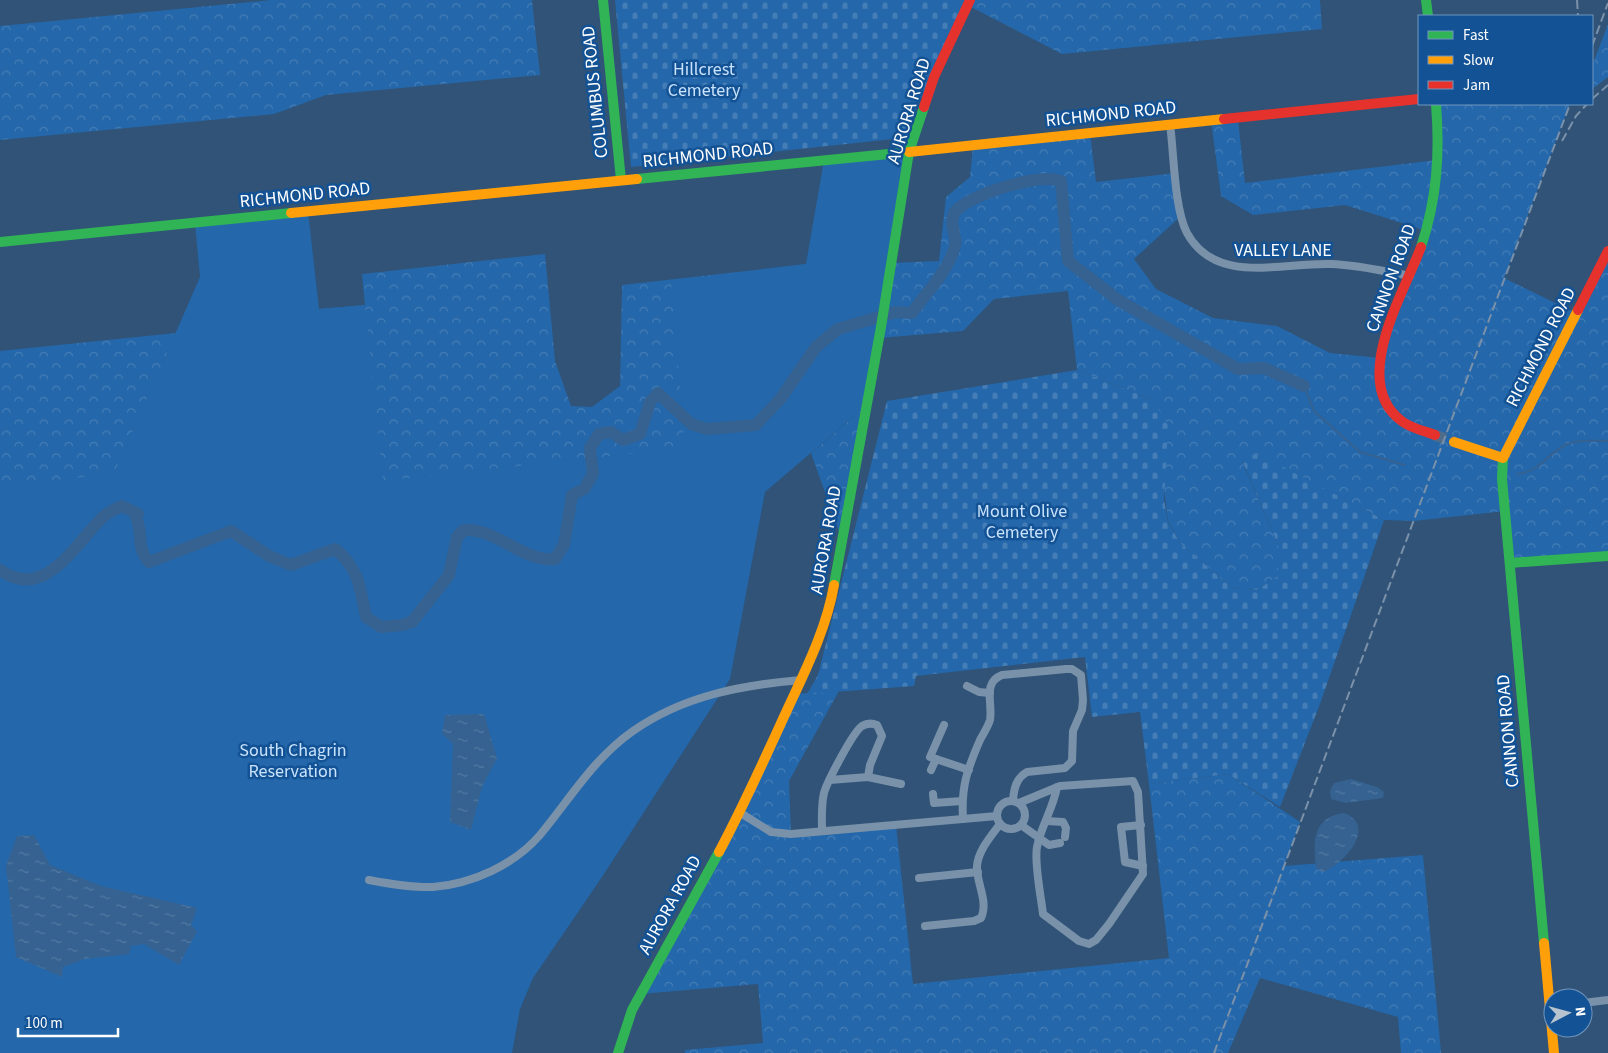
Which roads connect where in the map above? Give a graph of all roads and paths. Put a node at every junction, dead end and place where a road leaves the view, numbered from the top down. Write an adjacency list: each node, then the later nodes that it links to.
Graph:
1 (603, 0): 9 (main road, COLUMBUS ROAD)
2 (970, 0): 8 (main road, AURORA ROAD)
3 (1426, 0): 4 (main road)
4 (1428, 15)
5 (1418, 99): 7 (main road, RICHMOND ROAD)
6 (1436, 105): 12 (main road, CANNON ROAD)
7 (1170, 124): 8 (main road, RICHMOND ROAD); 12 (street, VALLEY LANE)
8 (909, 152): 9 (main road, RICHMOND ROAD); 18 (main road, AURORA ROAD)
9 (621, 180): 10 (main road, RICHMOND ROAD)
10 (0, 242)
11 (1608, 251): 15 (main road, RICHMOND ROAD)
12 (1410, 276): 13 (main road, CANNON ROAD)
13 (1435, 435)
14 (1454, 442): 15 (main road)
15 (1502, 458): 17 (main road, CANNON ROAD)
16 (1608, 556): 17 (main road)
17 (1510, 563): 45 (main road, CANNON ROAD)
18 (801, 680): 32 (main road, AURORA ROAD); 43 (street)
19 (968, 686): 20 (street)
20 (990, 693): 24 (street); 31 (street)
21 (944, 725): 22 (street)
22 (936, 759): 23 (street); 24 (street)
23 (931, 770)
24 (968, 770): 30 (street)
25 (868, 777): 26 (street); 26 (street); 27 (street)
26 (830, 780): 38 (street)
27 (901, 784)
28 (1057, 787): 31 (street); 35 (street); 37 (street)
29 (933, 794): 30 (street)
30 (962, 801): 33 (street)
31 (1016, 802): 34 (street); 36 (street)
32 (739, 812): 38 (street); 49 (main road, AURORA ROAD)
33 (964, 819): 34 (street); 38 (street)
34 (998, 820): 36 (street); 41 (street)
35 (1047, 820): 39 (street); 39 (street)
36 (1021, 825): 39 (street)
37 (1141, 825): 40 (street); 40 (street)
38 (822, 832)
39 (1040, 839): 40 (street)
40 (1143, 866)
41 (978, 872): 42 (street); 44 (street)
42 (919, 878)
43 (369, 880)
44 (925, 926)
45 (1549, 988)
46 (1608, 1000): 47 (street)
47 (1593, 1002)
48 (1553, 1038): 50 (main road, CANNON ROAD)
49 (618, 1053)
50 (1554, 1053)

